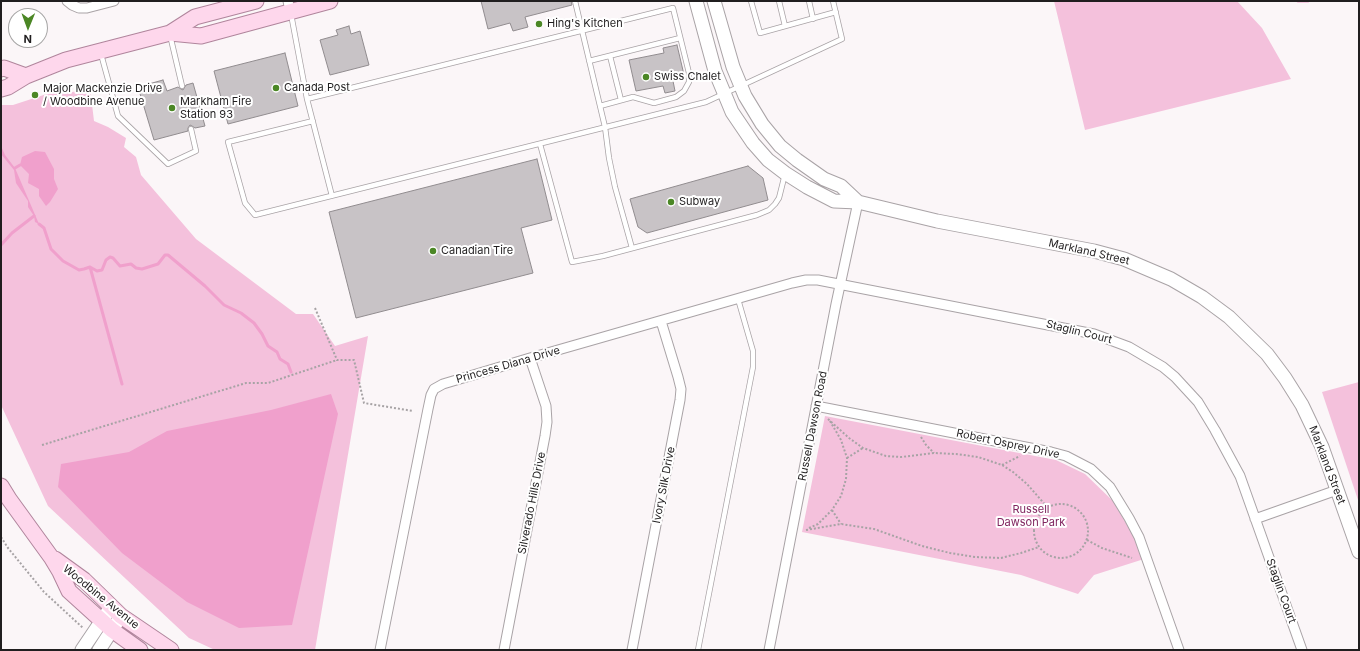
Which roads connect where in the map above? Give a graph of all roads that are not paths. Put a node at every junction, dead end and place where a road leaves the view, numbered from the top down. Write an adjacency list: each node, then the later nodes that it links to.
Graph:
1 (67, 1): 2 (street)
2 (114, 1)
3 (256, 1): 17 (main road)
4 (330, 1): 12 (main road)
5 (575, 1): 16 (lane)
6 (696, 1): 27 (street, Markland Street)
7 (714, 1): 25 (street, Markland Street)
8 (751, 1): 15 (lane)
9 (779, 1): 15 (lane)
10 (808, 1): 14 (lane)
11 (833, 1): 13 (lane)
12 (289, 6): 17 (main road); 28 (lane)
13 (836, 12): 14 (lane); 25 (lane)
14 (813, 19): 15 (lane)
15 (785, 26)
16 (582, 31): 18 (lane); 21 (lane); 28 (lane)
17 (170, 33): 19 (main road); 24 (lane)
18 (680, 38): 20 (lane); 29 (lane)
19 (101, 52): 23 (main road); 33 (lane)
20 (610, 56): 21 (lane); 29 (lane)
21 (589, 61): 30 (lane)
22 (1, 69): 23 (main road)
23 (26, 76): 26 (main road)
24 (182, 86)
25 (741, 86): 27 (lane); 37 (street, Markland Street)
26 (1, 89)
27 (724, 93): 32 (lane); 35 (street, Markland Street)
28 (307, 99): 31 (lane)
29 (621, 100): 30 (lane)
30 (600, 106): 32 (lane)
31 (313, 122): 36 (lane); 36 (lane)
32 (605, 128): 34 (lane); 38 (lane)
33 (192, 129)
34 (540, 144): 36 (lane); 38 (lane)
35 (785, 173): 37 (street, Markland Street); 38 (lane)
36 (332, 196)
37 (858, 202): 39 (street, Russell Dawson Road); 45 (street, Markland Street)
38 (632, 248)
39 (841, 284): 40 (street, Princess Diana Drive); 43 (street, Russell Dawson Road); 46 (street, Staglin Court)
40 (738, 299): 41 (street, Princess Diana Drive); 58 (lane)
41 (662, 321): 42 (street, Princess Diana Drive); 57 (street, Ivory Silk Drive)
42 (530, 358): 55 (street, Princess Diana Drive); 56 (street, Silverado Hills Drive)
43 (816, 406): 59 (street, Russell Dawson Road); 60 (street, Robert Osprey Drive)
44 (1, 486): 48 (main road, Woodbine Avenue)
45 (1337, 490): 46 (street); 47 (street, Markland Street)
46 (1255, 519): 61 (street, Staglin Court)
47 (1359, 552)
48 (51, 557): 49 (main road, Woodbine Avenue); 50 (main road, Woodbine Avenue)
49 (116, 611): 50 (street); 54 (main road, Woodbine Avenue)
50 (107, 625): 51 (street); 52 (street); 53 (main road, Woodbine Avenue)
51 (82, 650)
52 (99, 650)
53 (140, 650)
54 (171, 650)
55 (380, 650)
56 (504, 650)
57 (632, 650)
58 (698, 650)
59 (768, 650)
60 (1179, 650)
61 (1302, 650)

